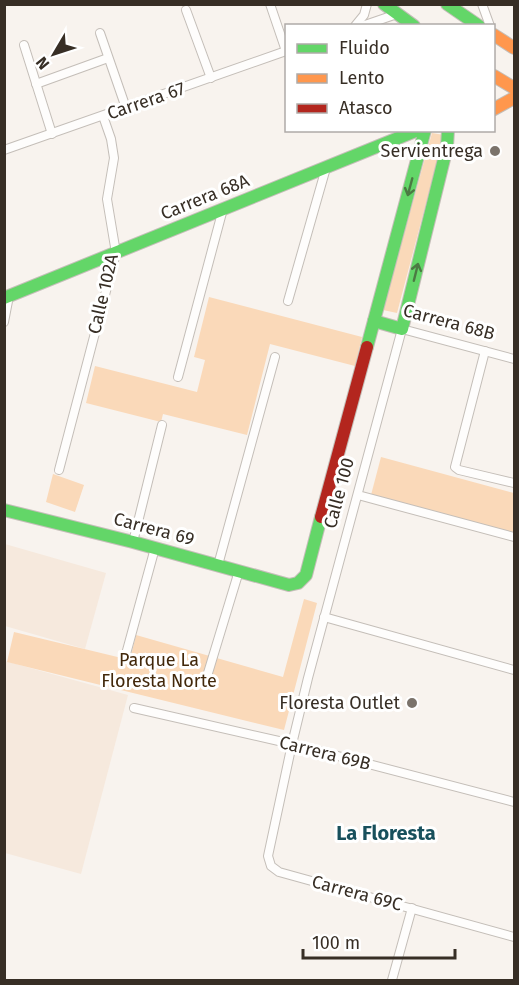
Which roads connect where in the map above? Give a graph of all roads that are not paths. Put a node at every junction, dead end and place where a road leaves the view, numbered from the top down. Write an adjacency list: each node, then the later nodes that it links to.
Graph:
1 (270, 4): 16 (street)
2 (367, 4): 8 (street)
3 (384, 4): 7 (street)
4 (447, 4): 11 (street)
5 (482, 4): 12 (street)
6 (186, 10): 21 (street)
7 (398, 14): 9 (street); 10 (street)
8 (357, 24)
9 (368, 24)
10 (411, 24)
11 (476, 24)
12 (490, 24)
13 (100, 33): 19 (street)
14 (495, 34): 17 (street)
15 (24, 45): 22 (street)
16 (285, 48)
17 (514, 48)
18 (285, 51): 21 (street, Carrera 67)
19 (108, 58): 22 (street); 25 (street)
20 (495, 77): 23 (street)
21 (211, 78): 25 (street, Carrera 67)
22 (36, 84): 31 (street)
23 (514, 88)
24 (514, 98): 26 (street)
25 (126, 108): 27 (street, Carrera 67)
26 (495, 108)
27 (103, 116): 31 (street, Carrera 67); 35 (street, Calle 102A)
28 (413, 132): 33 (street, Carrera 68A)
29 (424, 132): 38 (street, Calle 100, one-way to 38)
30 (448, 132): 40 (street, Calle 100, one-way to 30)
31 (52, 134): 32 (street, Carrera 67)
32 (4, 150)
33 (326, 168): 34 (street, Carrera 68A); 37 (street)
34 (223, 209): 35 (street, Carrera 68A); 44 (street)
35 (116, 253): 36 (street, Carrera 68A); 46 (street, Calle 102A)
36 (7, 297): 39 (street)
37 (288, 301)
38 (374, 321): 40 (street, Carrera 68B); 55 (street, Calle 100)
39 (4, 322)
40 (402, 329): 41 (street, Carrera 68B); 48 (street, Calle 100)
41 (485, 351): 43 (street, Carrera 68B); 47 (street)
42 (274, 357): 53 (street)
43 (514, 359)
44 (178, 376)
45 (162, 425): 51 (street)
46 (58, 470)
47 (514, 483)
48 (358, 495): 50 (street); 56 (street, Calle 100)
49 (4, 510): 51 (street, Carrera 69)
50 (514, 537)
51 (133, 542): 52 (street, Carrera 69)
52 (155, 548): 53 (street, Carrera 69); 57 (street)
53 (218, 565): 54 (street, Carrera 69)
54 (239, 571): 55 (street, Carrera 69); 59 (street)
55 (294, 586)
56 (324, 617): 58 (street); 61 (street, Calle 100)
57 (126, 654)
58 (514, 670)
59 (208, 673)
60 (134, 708): 61 (street, Carrera 69B)
61 (292, 744): 62 (street, Carrera 69B); 63 (street, Calle 100)
62 (514, 802)
63 (271, 866): 64 (street, Carrera 69C)
64 (412, 908): 65 (street, Carrera 69C); 66 (street)
65 (514, 937)
66 (392, 981)

